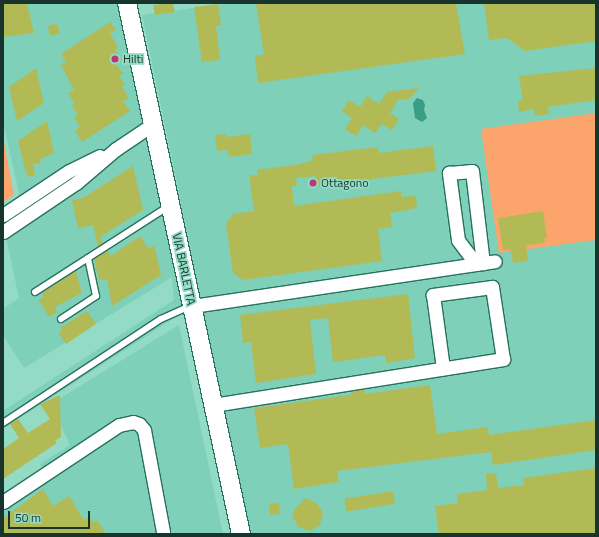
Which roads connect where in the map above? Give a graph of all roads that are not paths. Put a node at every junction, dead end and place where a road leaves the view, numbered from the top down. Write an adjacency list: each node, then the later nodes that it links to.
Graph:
1 (127, 3): 2 (main road, VIA BARLETTA)
2 (153, 124): 3 (street); 4 (main road, VIA BARLETTA)
3 (116, 149): 5 (street); 6 (street)
4 (170, 205): 7 (lane); 10 (main road, VIA BARLETTA)
5 (3, 215)
6 (3, 232)
7 (88, 258): 9 (lane); 11 (lane)
8 (485, 263): 8 (street); 10 (street)
9 (35, 292)
10 (192, 306): 13 (main road, VIA BARLETTA); 14 (lane)
11 (61, 319)
12 (443, 368): 12 (street); 13 (street)
13 (213, 405): 17 (main road, VIA BARLETTA)
14 (3, 422)
15 (3, 502): 16 (street)
16 (163, 532)
17 (241, 534)

